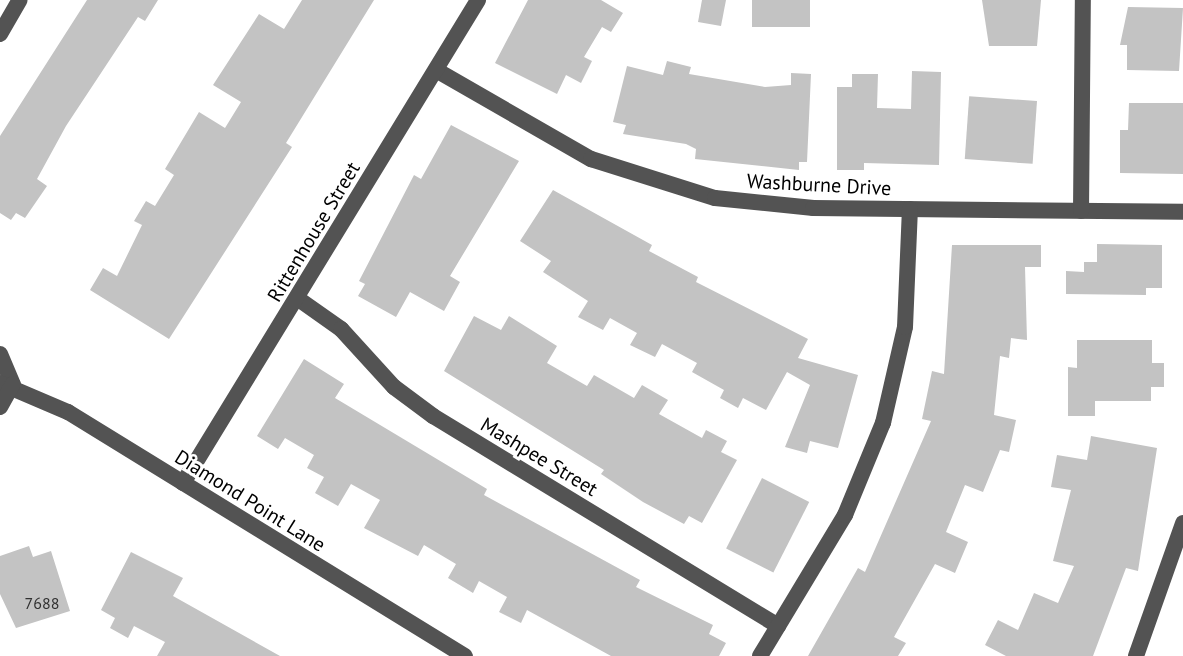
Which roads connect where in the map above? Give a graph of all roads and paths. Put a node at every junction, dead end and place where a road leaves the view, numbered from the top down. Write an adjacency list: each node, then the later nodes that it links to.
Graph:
1 (20, 0): 4 (street)
2 (478, 0): 5 (street, Rittenhouse Street)
3 (1083, 0): 7 (street)
4 (0, 34)
5 (436, 70): 6 (street, Washburne Drive); 9 (street, Rittenhouse Street)
6 (910, 209): 7 (street, Washburne Drive); 16 (street)
7 (1081, 211): 8 (street, Washburne Drive)
8 (1183, 212)
9 (297, 298): 13 (street, Rittenhouse Street); 16 (street, Mashpee Street)
10 (0, 354): 11 (street)
11 (6, 384): 12 (street); 13 (street, Diamond Point Lane)
12 (0, 407)
13 (183, 483): 17 (street, Diamond Point Lane)
14 (1183, 523): 15 (street)
15 (1181, 542): 19 (street)
16 (778, 626): 18 (street)
17 (465, 656)
18 (760, 656)
19 (1136, 656)

